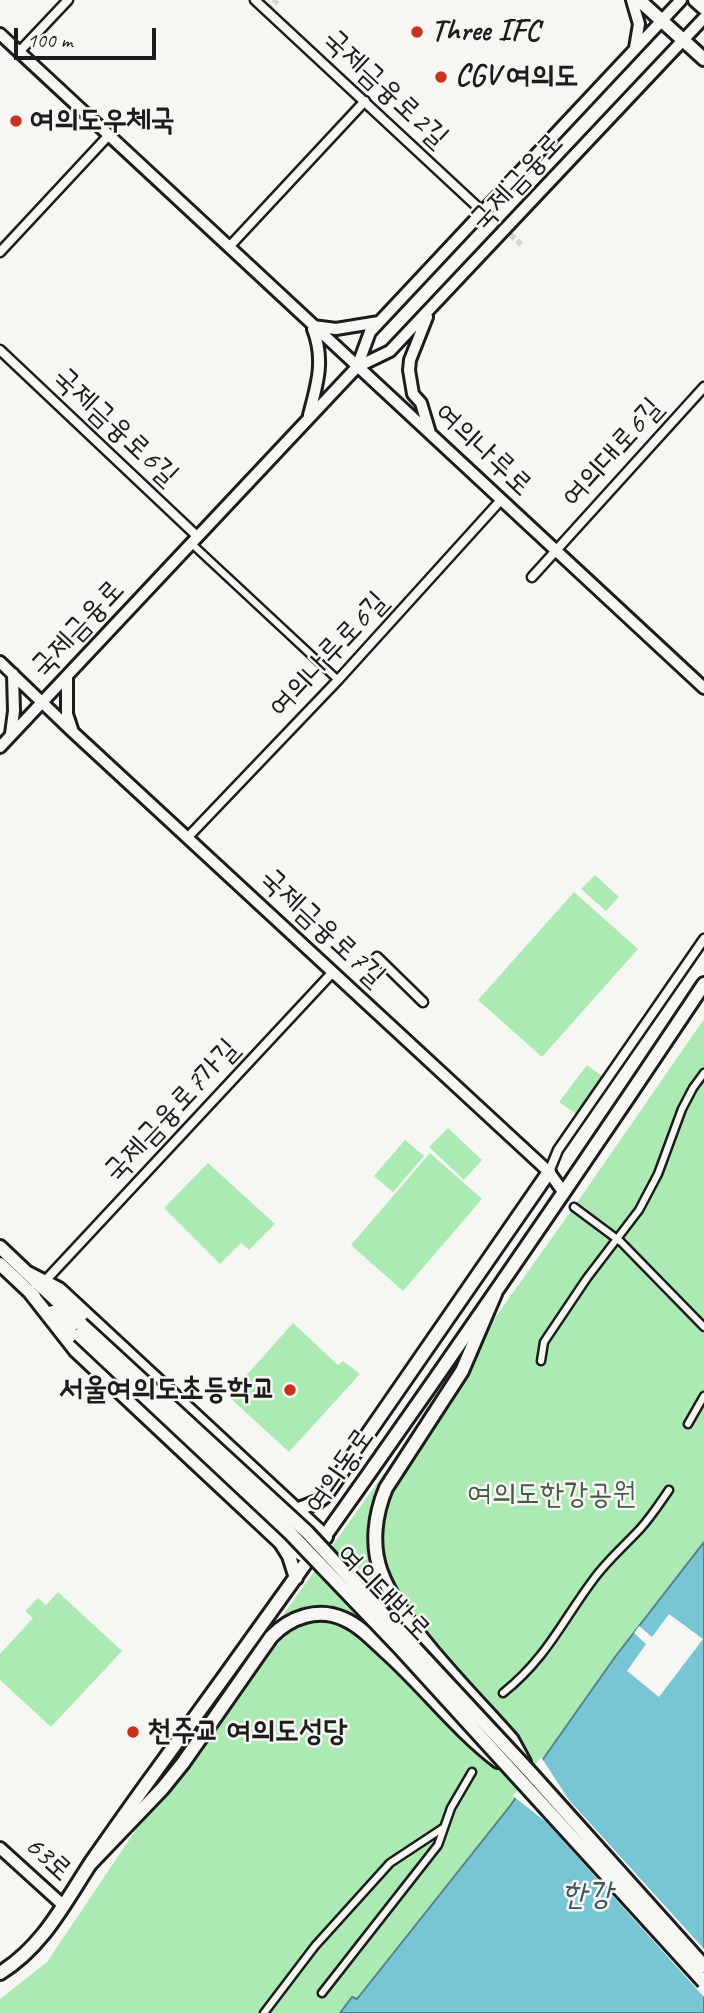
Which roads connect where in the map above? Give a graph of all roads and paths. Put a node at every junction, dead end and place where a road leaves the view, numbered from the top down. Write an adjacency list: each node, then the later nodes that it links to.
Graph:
1 (68, 0): 13 (street)
2 (255, 0): 15 (street, 국제금융로2길)
3 (632, 0): 12 (street)
4 (639, 0): 9 (main road)
5 (681, 0): 9 (street, 국제금융로)
6 (695, 0): 7 (main road)
7 (704, 8)
8 (704, 18): 11 (street, 국제금융로)
9 (661, 20): 11 (main road); 12 (street, 국제금융로)
10 (0, 34): 13 (street, 여의나루로)
11 (684, 41): 14 (main road); 20 (street, 국제금융로)
12 (635, 48): 17 (street, 국제금융로)
13 (19, 52): 16 (street, 여의나루로)
14 (704, 59)
15 (365, 101): 17 (street, 국제금융로2길); 18 (street)
16 (109, 135): 18 (street, 여의나루로); 19 (street)
17 (483, 212): 21 (street, 국제금융로)
18 (229, 247): 22 (street, 여의나루로)
19 (0, 253)
20 (428, 313): 24 (street, 국제금융로); 27 (street)
21 (380, 322): 22 (street); 24 (street, 국제금융로)
22 (312, 326): 24 (street, 여의나루로); 26 (street)
23 (0, 350): 29 (street, 국제금융로6길)
24 (357, 367): 26 (street, 국제금융로); 27 (street, 여의나루로)
25 (704, 387): 30 (street, 여의대로6길)
26 (308, 419): 29 (street, 국제금융로)
27 (431, 435): 28 (street, 여의나루로)
28 (501, 500): 30 (street, 여의나루로); 35 (street, 여의나루로6길)
29 (195, 540): 34 (street, 국제금융로); 35 (street)
30 (555, 550): 31 (street, 여의대로6길); 36 (street, 여의나루로)
31 (532, 577)
32 (0, 662): 33 (street, 국제금융로7길)
33 (13, 674): 37 (street, 국제금융로7길); 39 (street)
34 (67, 676): 37 (street, 국제금융로); 38 (street)
35 (338, 680): 41 (street, 여의나루로6길)
36 (704, 688)
37 (43, 702): 38 (street, 국제금융로7길); 39 (street, 국제금융로)
38 (73, 732): 41 (street, 국제금융로7길)
39 (10, 737): 40 (street, 국제금융로)
40 (0, 747)
41 (188, 837): 44 (street, 국제금융로7길)
42 (704, 939): 48 (street)
43 (377, 957): 46 (street)
44 (332, 973): 48 (street, 국제금융로7길); 55 (street, 국제금융로7가길)
45 (704, 984): 49 (main road, 여의동로)
46 (423, 1002)
47 (704, 1073): 51 (street)
48 (549, 1172): 49 (street, 국제금융로7길); 64 (main road)
49 (564, 1193): 57 (main road, 여의동로)
50 (574, 1207): 51 (street)
51 (617, 1239): 58 (street); 60 (street)
52 (0, 1247): 54 (main road, 여의대방로)
53 (0, 1264): 56 (main road, 여의대방로)
54 (26, 1272): 55 (main road); 59 (main road, 여의대방로)
55 (45, 1281): 64 (main road)
56 (29, 1291): 59 (main road, 여의대방로); 66 (main road)
57 (495, 1294): 65 (main road, 여의동로); 70 (main road, bridge)
58 (704, 1327)
59 (80, 1330): 70 (main road, bridge); 72 (main road, 여의대방로, bridge)
60 (541, 1361)
61 (704, 1396): 62 (street)
62 (688, 1423)
63 (669, 1490): 69 (street)
64 (296, 1510): 65 (main road)
65 (326, 1537): 67 (main road, 여의동로)
66 (281, 1543): 67 (main road); 68 (main road)
67 (312, 1556): 68 (main road, 여의동로)
68 (296, 1578): 75 (main road, 여의동로)
69 (503, 1693)
70 (529, 1771): 77 (main road, bridge)
71 (472, 1772): 73 (street)
72 (512, 1772): 75 (main road, bridge); 79 (main road, 여의대방로, bridge)
73 (443, 1828): 80 (street); 81 (street)
74 (0, 1848): 76 (street, 63로)
75 (91, 1863): 76 (main road, 여의동로)
76 (64, 1906): 78 (main road, 여의동로)
77 (704, 1966)
78 (0, 1973)
79 (704, 1982)
80 (322, 1993)
81 (264, 2013)

